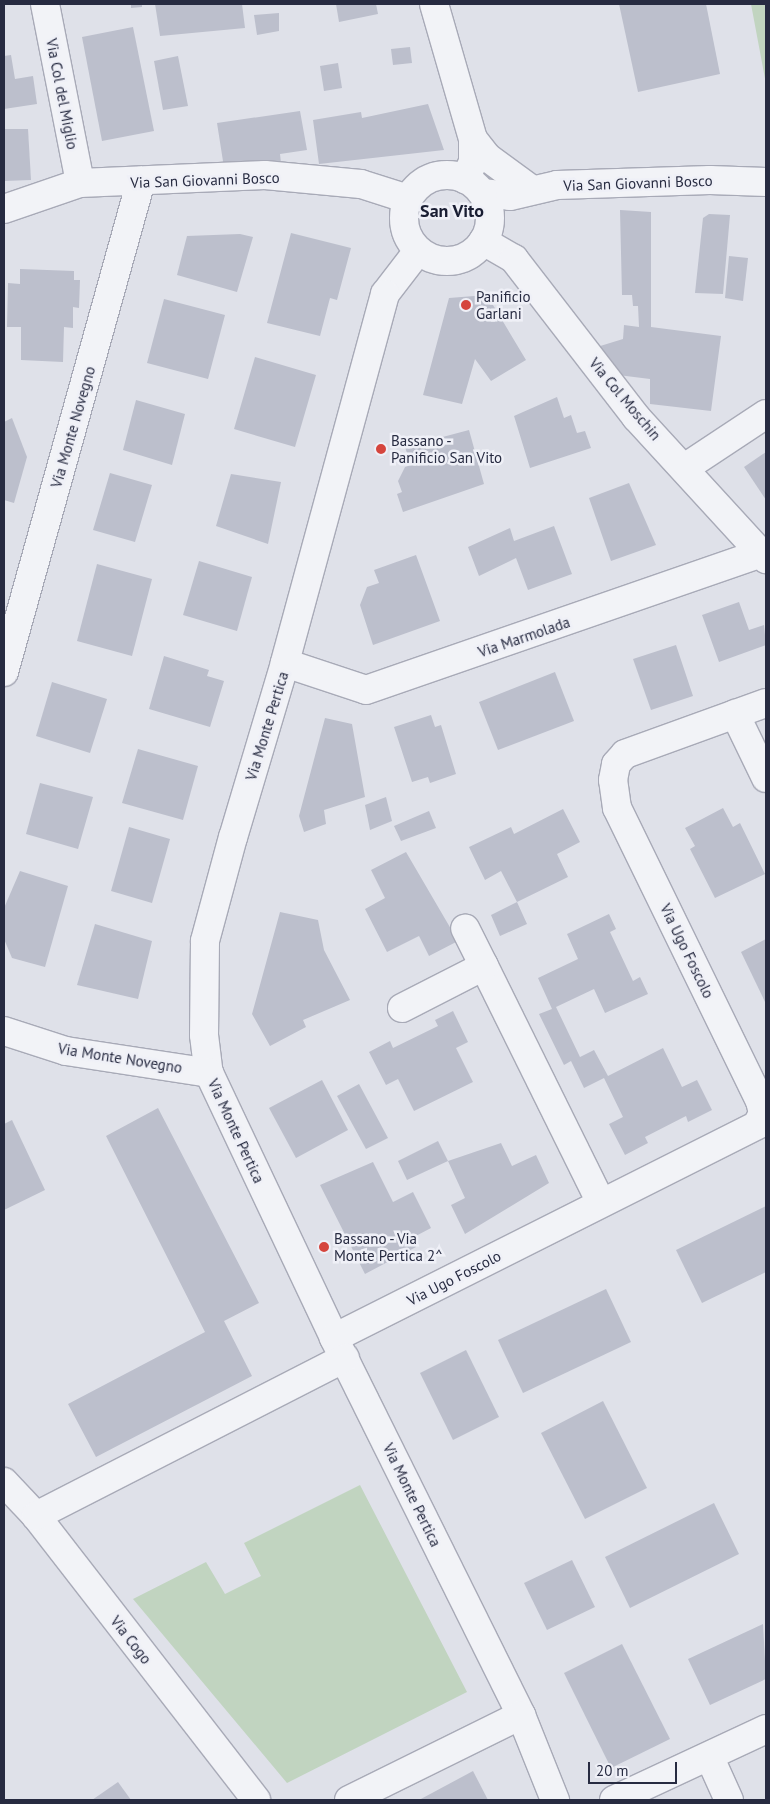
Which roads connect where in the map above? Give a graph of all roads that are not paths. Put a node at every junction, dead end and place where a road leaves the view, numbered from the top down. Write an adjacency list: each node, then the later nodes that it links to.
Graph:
1 (45, 4): 6 (street, Via Col del Miglio)
2 (434, 4): 3 (street)
3 (473, 139): 7 (street); 9 (street)
4 (141, 181): 6 (street, Via San Giovanni Bosco); 8 (street, Via San Giovanni Bosco); 16 (street, Via Monte Novegno)
5 (766, 182): 7 (street, Via San Giovanni Bosco)
6 (80, 183): 10 (street, Via San Giovanni Bosco)
7 (521, 193): 9 (street)
8 (408, 199): 9 (street); 11 (street)
9 (480, 207): 11 (street); 13 (street, Via Col Moschin)
10 (4, 209)
11 (418, 250): 15 (street, Via Monte Pertica)
12 (766, 414): 13 (street)
13 (686, 468): 14 (street, Via Col Moschin)
14 (764, 556): 15 (street, Via Marmolada)
15 (286, 664): 24 (street, Via Monte Pertica)
16 (4, 672)
17 (766, 703): 18 (street, Via Ugo Foscolo)
18 (735, 714): 19 (street); 25 (street, Via Ugo Foscolo)
19 (766, 778)
20 (465, 928): 21 (street)
21 (484, 966): 22 (street); 25 (street)
22 (402, 1008)
23 (4, 1030): 24 (street, Via Monte Novegno)
24 (209, 1073): 26 (street, Via Monte Pertica)
25 (601, 1203): 26 (street, Via Ugo Foscolo)
26 (339, 1348): 28 (street, Via Ugo Foscolo); 29 (street, Via Monte Pertica)
27 (4, 1482): 28 (street, Via Cogo)
28 (36, 1516): 32 (street, Via Cogo)
29 (521, 1715): 33 (street); 34 (street, Via Monte Pertica)
30 (766, 1729): 31 (street)
31 (710, 1758): 35 (street); 36 (street)
32 (256, 1800)
33 (349, 1800)
34 (555, 1800)
35 (614, 1800)
36 (729, 1800)

